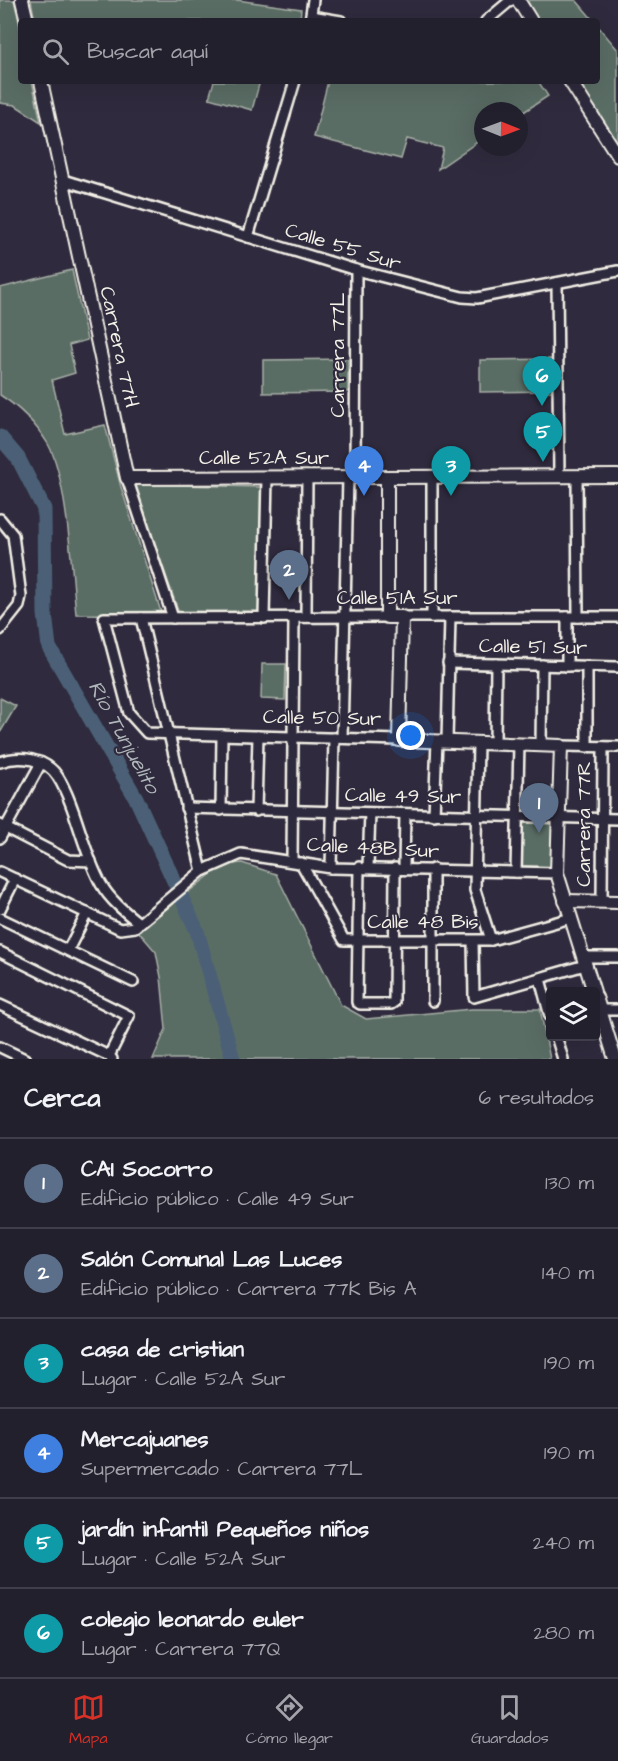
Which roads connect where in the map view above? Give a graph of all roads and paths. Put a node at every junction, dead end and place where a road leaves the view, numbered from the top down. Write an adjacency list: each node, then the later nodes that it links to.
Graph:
1 (22, 0): 5 (street)
2 (313, 0): 6 (street)
3 (511, 0): 7 (street)
4 (518, 0): 8 (street)
5 (26, 18)
6 (311, 18)
7 (490, 18)
8 (529, 18)
9 (42, 84): 13 (street, Carrera 77H)
10 (294, 84): 14 (street)
11 (572, 84): 12 (street)
12 (618, 156)
13 (63, 180): 14 (street, Calle 55 Sur); 26 (street, Carrera 77H)
14 (248, 237): 15 (street, Calle 55 Sur)
15 (356, 270): 17 (street, Calle 55 Sur); 24 (street, Carrera 77L)
16 (618, 271): 17 (street, Calle 55 Sur)
17 (557, 283): 19 (street)
18 (432, 476): 19 (street, Calle 52A Sur); 25 (street, Calle 52A Sur); 32 (street)
19 (559, 476): 20 (street, Calle 52A Sur)
20 (577, 476): 21 (street, Calle 52A Sur); 35 (street)
21 (618, 476)
22 (267, 477): 23 (street, Calle 52A Sur); 26 (street, Calle 52A Sur); 40 (street)
23 (308, 477): 24 (street, Calle 52A Sur); 28 (street)
24 (351, 477): 25 (street, Calle 52A Sur); 29 (street, Carrera 77L)
25 (387, 477): 30 (street)
26 (127, 478): 39 (street, Carrera 77H)
27 (0, 519): 42 (street)
28 (306, 617): 29 (street, Calle 51A Sur); 41 (street, Calle 51A Sur)
29 (345, 617): 30 (street, Calle 51A Sur); 53 (street, Carrera 77L)
30 (387, 617): 31 (street, Calle 51A Sur)
31 (402, 617): 32 (street, Calle 51A Sur); 54 (street)
32 (432, 617): 33 (street, Calle 51A Sur)
33 (450, 617): 34 (street, Calle 51A Sur); 43 (street)
34 (567, 617): 35 (street, Calle 51A Sur); 46 (street)
35 (578, 617): 36 (street, Calle 51A Sur)
36 (618, 617)
37 (104, 618): 38 (street, Calle 51A Sur); 49 (street, Calle 50 Sur)
38 (141, 618): 39 (street, Calle 51A Sur); 49 (street)
39 (173, 618): 40 (street, Calle 51A Sur)
40 (264, 618): 41 (street, Calle 51A Sur)
41 (294, 618): 52 (street)
42 (2, 624)
43 (448, 663): 44 (street, Calle 51 Sur); 55 (street)
44 (496, 664): 45 (street, Calle 51 Sur); 57 (street)
45 (542, 665): 46 (street, Calle 51 Sur); 59 (street)
46 (567, 666): 47 (street, Calle 51 Sur)
47 (587, 666): 48 (street, Calle 51 Sur); 61 (street)
48 (618, 667)
49 (168, 734): 50 (street, Calle 50 Sur); 66 (street)
50 (222, 735): 51 (street, Calle 50 Sur); 67 (street)
51 (258, 736): 52 (street, Calle 50 Sur); 68 (street)
52 (293, 737): 53 (street, Calle 50 Sur); 69 (street)
53 (338, 738): 54 (street, Calle 50 Sur); 70 (street, Carrera 77L)
54 (399, 740): 55 (street, Calle 50 Sur)
55 (442, 741): 56 (street, Calle 50 Sur); 73 (street)
56 (478, 743): 57 (street, Calle 50 Sur); 74 (street)
57 (495, 743): 58 (street, Calle 50 Sur)
58 (519, 744): 59 (street, Calle 50 Sur); 75 (street)
59 (541, 745): 60 (street, Calle 50 Sur)
60 (561, 746): 61 (street, Calle 50 Sur); 76 (street)
61 (587, 747): 62 (street, Calle 50 Sur)
62 (603, 747): 63 (street, Calle 50 Sur); 77 (street, Carrera 77R)
63 (618, 747)
64 (0, 762): 65 (street)
65 (41, 763): 79 (street); 81 (street)
66 (186, 808): 67 (street, Calle 49 Sur); 87 (street)
67 (220, 810): 68 (street, Calle 49 Sur)
68 (256, 811): 69 (street, Calle 49 Sur)
69 (292, 812): 70 (street, Calle 49 Sur); 82 (street)
70 (332, 813): 71 (street, Calle 49 Sur); 84 (street, Carrera 77L)
71 (370, 813): 72 (street, Calle 49 Sur); 83 (street)
72 (405, 814): 73 (street, Calle 49 Sur); 85 (street)
73 (434, 815): 74 (street, Calle 49 Sur)
74 (477, 816): 75 (street, Calle 49 Sur); 88 (street)
75 (517, 817): 76 (street, Calle 49 Sur); 90 (street)
76 (558, 818): 77 (street, Calle 49 Sur); 91 (street)
77 (602, 819): 78 (street, Calle 49 Sur); 94 (street, Carrera 77R)
78 (618, 819)
79 (3, 826): 80 (street); 81 (street)
80 (0, 838)
81 (91, 861): 100 (street)
82 (297, 862): 84 (street, Calle 48B Sur); 87 (street, Calle 48B Sur); 101 (street, Calle 48 Bis)
83 (364, 867): 84 (street, Calle 48B Sur); 85 (street, Calle 48B Sur); 101 (street)
84 (331, 868)
85 (399, 868): 86 (street, Calle 48B Sur); 102 (street)
86 (433, 869): 88 (street, Calle 48B Sur); 104 (street)
87 (201, 871): 100 (street, Calle 48B Sur)
88 (475, 871): 90 (street, Calle 48B Sur); 103 (street)
89 (0, 872): 92 (street)
90 (516, 872): 91 (street, Calle 48B Sur)
91 (556, 873): 93 (street)
92 (15, 879): 96 (street); 97 (street)
93 (565, 901): 94 (street); 99 (street)
94 (602, 902): 95 (street)
95 (618, 902)
96 (0, 909)
97 (87, 914): 100 (street); 106 (street)
98 (0, 918): 106 (street)
99 (570, 918): 103 (street, Calle 48 Bis); 109 (street)
100 (139, 923)
101 (358, 940): 102 (street, Calle 48 Bis); 102 (street)
102 (394, 940): 104 (street, Calle 48 Bis)
103 (491, 940): 105 (street, Calle 48 Bis)
104 (433, 941): 105 (street, Calle 48 Bis); 113 (street)
105 (473, 941): 110 (street)
106 (68, 950): 111 (street)
107 (0, 952): 120 (street)
108 (618, 957): 109 (street)
109 (584, 961): 110 (street); 112 (street)
110 (540, 979): 114 (street)
111 (134, 982)
112 (592, 987)
113 (433, 1001)
114 (546, 1001)
115 (0, 1005): 120 (street)
116 (600, 1010): 117 (street); 123 (street)
117 (618, 1010)
118 (558, 1041): 122 (street)
119 (0, 1047): 121 (street)
120 (110, 1057)
121 (25, 1059)
122 (563, 1059)
123 (615, 1059)

